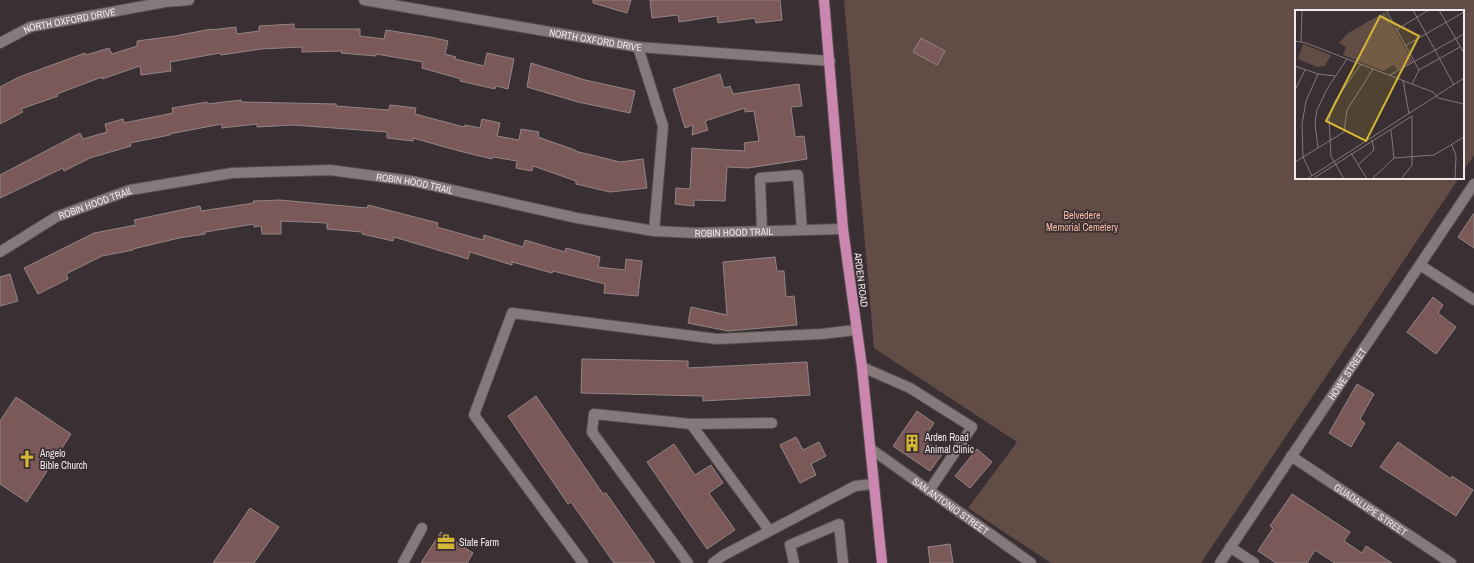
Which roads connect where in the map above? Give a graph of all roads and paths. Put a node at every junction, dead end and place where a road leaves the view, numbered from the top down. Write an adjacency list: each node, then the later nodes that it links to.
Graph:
1 (189, 0): 4 (street, NORTH OXFORD DRIVE)
2 (364, 0): 5 (street, NORTH OXFORD DRIVE)
3 (824, 0): 6 (main road, ARDEN ROAD)
4 (0, 43)
5 (638, 46): 6 (street, NORTH OXFORD DRIVE); 10 (street)
6 (830, 61): 8 (main road, ARDEN ROAD)
7 (1474, 184): 13 (street, HOWE STREET)
8 (842, 229): 9 (street, ROBIN HOOD TRAIL); 15 (main road, ARDEN ROAD)
9 (802, 230): 11 (street, ROBIN HOOD TRAIL); 11 (street)
10 (654, 231): 11 (street, ROBIN HOOD TRAIL); 12 (street, ROBIN HOOD TRAIL)
11 (762, 231)
12 (0, 252)
13 (1420, 266): 14 (street); 20 (street, HOWE STREET)
14 (1474, 300)
15 (856, 330): 16 (main road, ARDEN ROAD); 27 (street)
16 (862, 367): 19 (main road, ARDEN ROAD); 22 (street)
17 (772, 423): 18 (street)
18 (692, 424): 24 (street); 28 (street)
19 (871, 449): 21 (main road, ARDEN ROAD); 22 (street, SAN ANTONIO STREET)
20 (1291, 456): 25 (street, HOWE STREET); 36 (street, GUADALUPE STREET)
21 (874, 484): 24 (street); 32 (main road, ARDEN ROAD)
22 (929, 491): 33 (street, SAN ANTONIO STREET)
23 (422, 528): 26 (street)
24 (769, 530): 29 (street)
25 (1230, 548): 34 (street, HOWE STREET); 35 (street)
26 (403, 563)
27 (583, 563)
28 (688, 563)
29 (713, 563)
30 (794, 563): 31 (street)
31 (843, 563)
32 (882, 563)
33 (1032, 563)
34 (1220, 563)
35 (1254, 563)
36 (1451, 563)

